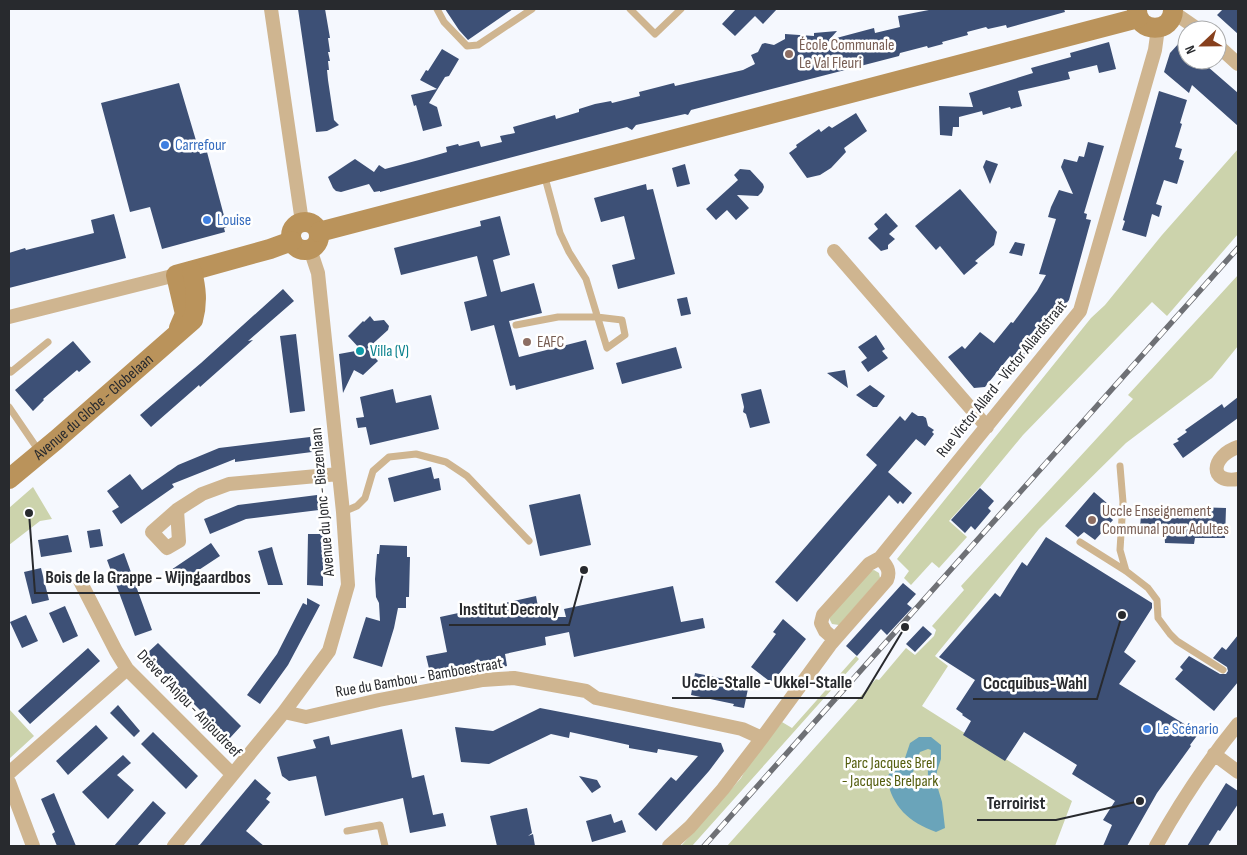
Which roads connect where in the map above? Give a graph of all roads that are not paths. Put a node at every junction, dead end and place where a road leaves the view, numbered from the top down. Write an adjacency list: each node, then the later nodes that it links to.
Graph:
1 (271, 9): 13 (street, Avenue du Jonc - Biezenlaan)
2 (437, 9): 3 (lane)
3 (532, 9)
4 (630, 9): 5 (lane)
5 (680, 9)
6 (1173, 10): 8 (street); 9 (street)
7 (1138, 13): 9 (street); 12 (street)
8 (1186, 20)
9 (1158, 28): 22 (street, Rue Victor Allard - Victor Allardstraat)
10 (1227, 54): 11 (street)
11 (1238, 64)
12 (544, 173): 13 (street); 17 (lane)
13 (306, 236): 15 (street); 26 (street, Avenue du Jonc - Biezenlaan)
14 (834, 251): 22 (street)
15 (184, 273): 16 (street); 24 (street, Avenue du Globe - Globelaan)
16 (9, 317)
17 (597, 317): 17 (lane); 18 (lane)
18 (516, 325)
19 (48, 342): 20 (lane)
20 (9, 370)
21 (9, 407): 24 (lane)
22 (988, 427): 33 (street, Rue Victor Allard - Victor Allardstraat)
23 (1238, 447): 28 (street)
24 (41, 453): 27 (street, Avenue du Globe - Globelaan)
25 (1120, 466): 34 (lane)
26 (339, 474): 29 (street); 30 (street, Avenue du Jonc - Biezenlaan)
27 (9, 479)
28 (1238, 479)
29 (177, 510)
30 (343, 512): 31 (lane); 39 (street, Avenue du Jonc - Biezenlaan)
31 (529, 541)
32 (1080, 542): 34 (lane)
33 (880, 558): 36 (street); 36 (street, Rue Victor Allard - Victor Allardstraat)
34 (1126, 571): 38 (lane)
35 (79, 579): 37 (street, Drève d'Anjou - Anjoudreef)
36 (834, 639): 41 (street)
37 (127, 669): 44 (street); 45 (street, Drève d'Anjou - Anjoudreef)
38 (1224, 670)
39 (284, 712): 41 (street, Rue du Bambou - Bamboestraat); 45 (street, Avenue du Jonc - Biezenlaan)
40 (1238, 724): 42 (street)
41 (762, 738): 51 (street)
42 (1214, 754): 43 (street); 52 (street)
43 (1238, 772)
44 (9, 773)
45 (232, 774): 49 (street, Avenue du Jonc - Biezenlaan)
46 (9, 782): 48 (street)
47 (347, 831): 50 (lane)
48 (33, 846)
49 (174, 846)
50 (385, 846)
51 (669, 846)
52 (1156, 846)

